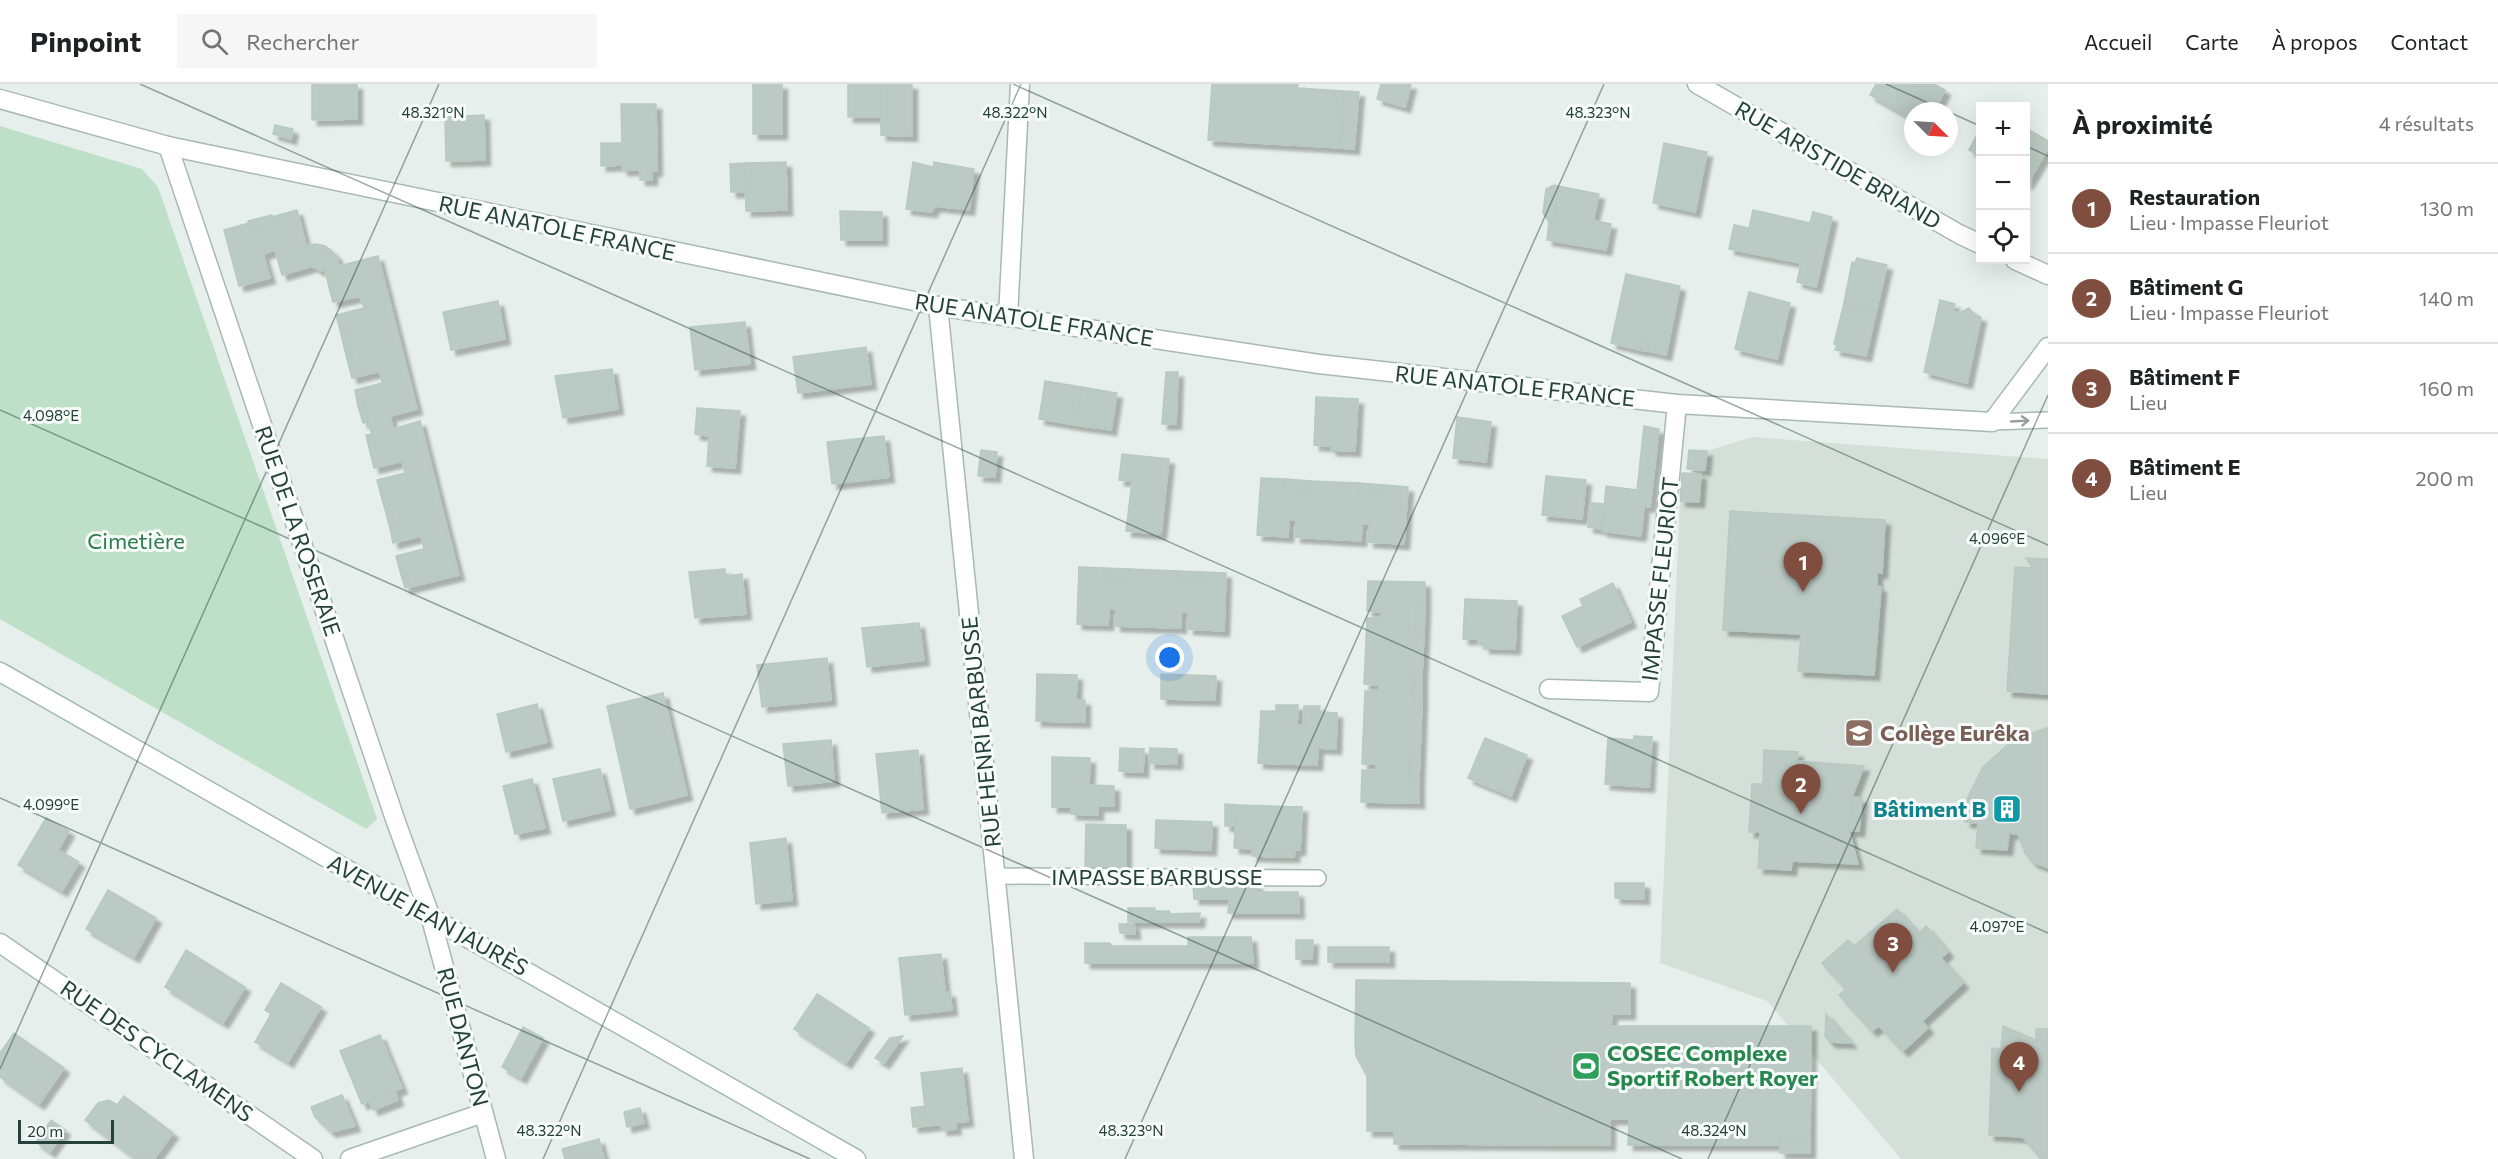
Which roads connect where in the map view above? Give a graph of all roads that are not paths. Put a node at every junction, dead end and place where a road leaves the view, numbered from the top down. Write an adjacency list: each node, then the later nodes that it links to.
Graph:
1 (1020, 84): 9 (street)
2 (1697, 84): 5 (street, RUE ARISTIDE BRIAND)
3 (0, 99): 4 (street, RUE ANATOLE FRANCE)
4 (168, 146): 8 (street, RUE ANATOLE FRANCE); 18 (street, RUE DE LA ROSERAIE)
5 (1976, 242)
6 (2024, 264): 7 (street)
7 (2048, 274)
8 (938, 306): 9 (street, RUE ANATOLE FRANCE); 16 (street, RUE HENRI BARBUSSE)
9 (1008, 317): 11 (street, RUE ANATOLE FRANCE)
10 (2048, 346): 13 (street)
11 (1677, 404): 13 (street, RUE ANATOLE FRANCE); 15 (street, IMPASSE FLEURIOT)
12 (2048, 420): 13 (lane, one-way to 12)
13 (1992, 422)
14 (0, 672): 18 (street, AVENUE JEAN JAURÈS)
15 (1549, 689)
16 (996, 876): 17 (lane, IMPASSE BARBUSSE); 25 (street, RUE HENRI BARBUSSE)
17 (1318, 878)
18 (430, 915): 20 (street, RUE DANTON); 24 (street, AVENUE JEAN JAURÈS)
19 (0, 943): 21 (street, RUE DES CYCLAMENS)
20 (483, 1113): 22 (street); 23 (street, RUE DANTON)
21 (313, 1159)
22 (350, 1159)
23 (496, 1159)
24 (856, 1159)
25 (1024, 1159)

